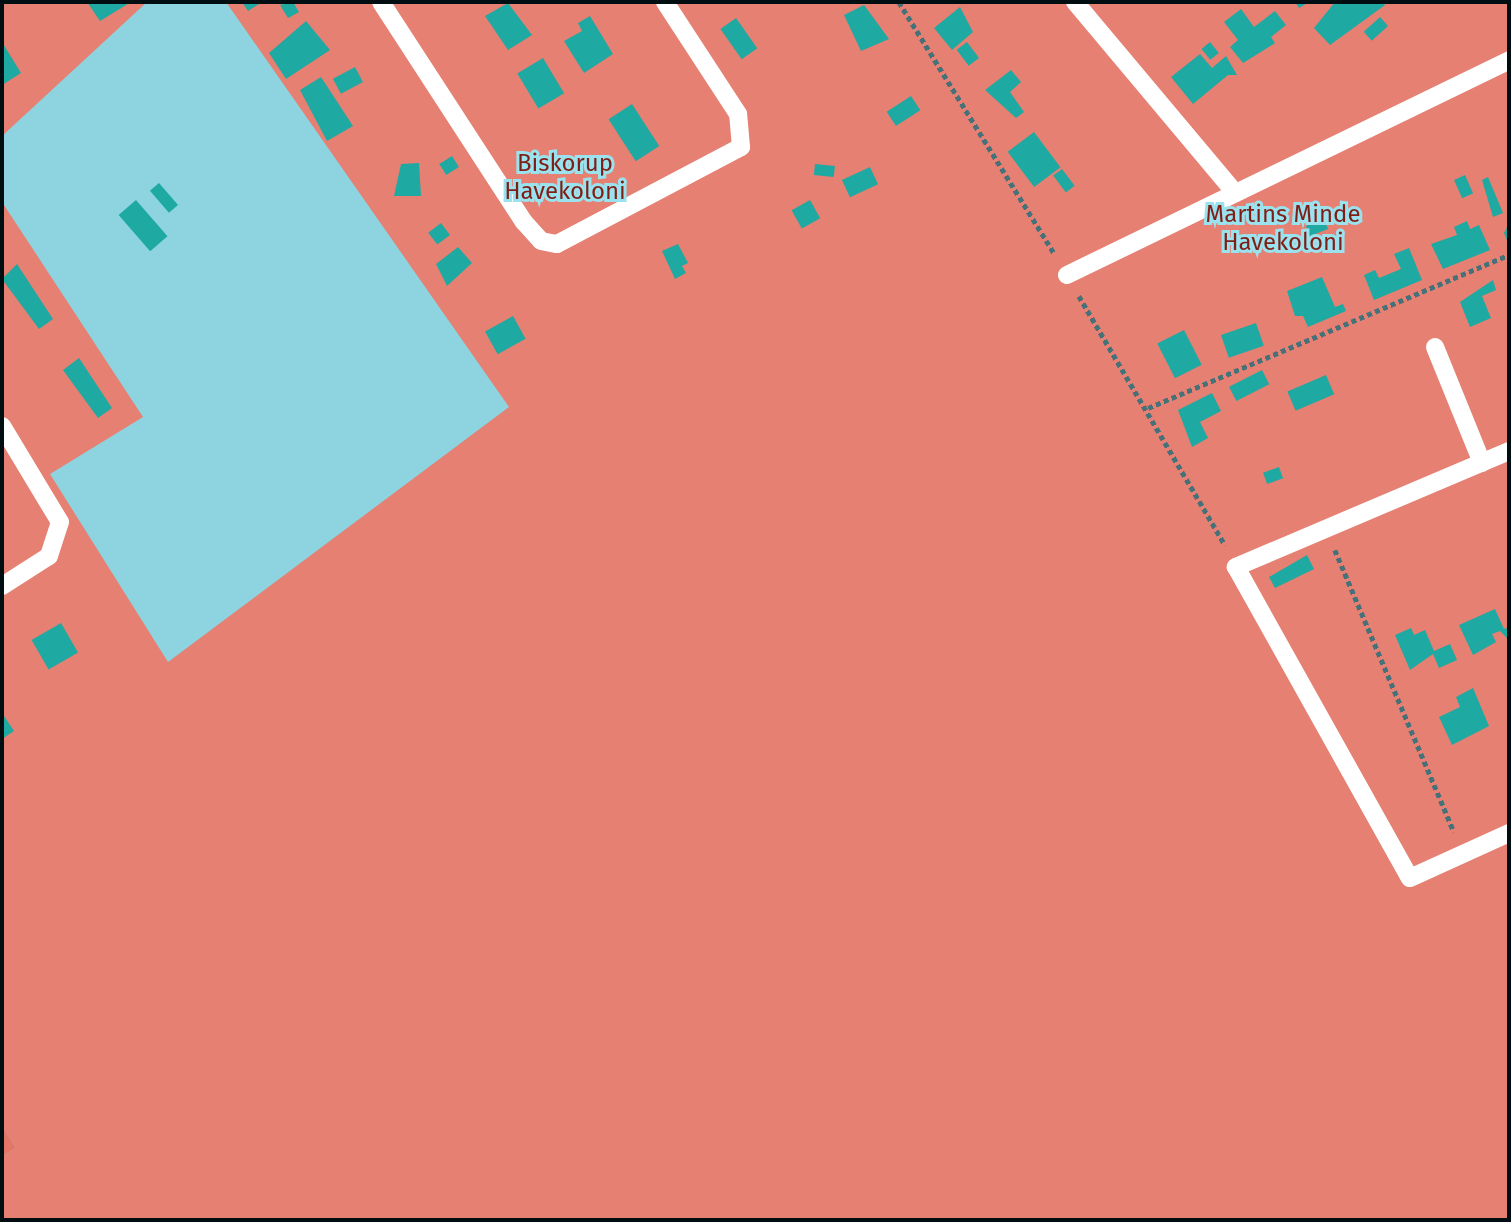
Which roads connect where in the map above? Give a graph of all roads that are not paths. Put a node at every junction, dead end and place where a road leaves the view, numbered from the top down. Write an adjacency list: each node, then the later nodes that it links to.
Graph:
1 (381, 2): 2 (lane)
2 (665, 2)
3 (1076, 2): 5 (lane)
4 (1509, 60): 5 (lane)
5 (1235, 193): 6 (lane)
6 (1067, 275)
7 (1435, 347): 10 (lane)
8 (2, 426): 11 (lane)
9 (1509, 451): 10 (lane)
10 (1482, 463): 12 (lane)
11 (2, 586)
12 (1509, 834)

